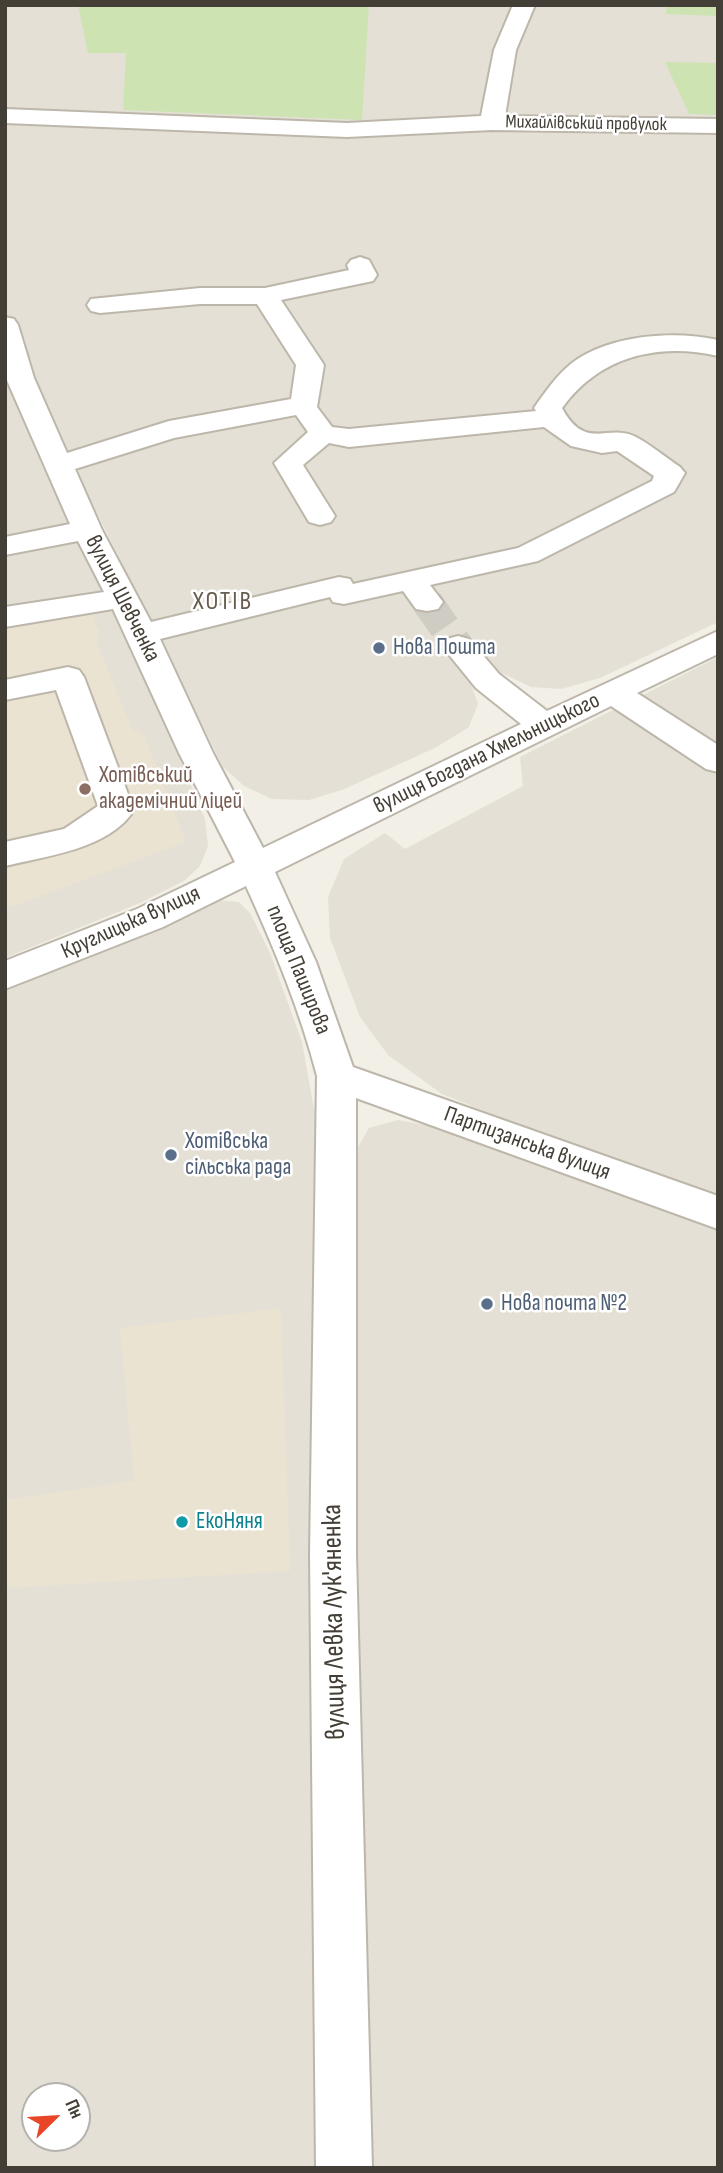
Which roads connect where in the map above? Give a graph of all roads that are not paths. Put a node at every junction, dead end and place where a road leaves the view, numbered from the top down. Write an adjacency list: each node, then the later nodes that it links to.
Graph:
1 (524, 5): 3 (street, Михайлівський провулок)
2 (5, 116): 3 (street)
3 (492, 123): 4 (street, Михайлівський провулок)
4 (718, 126)
5 (360, 265): 6 (street)
6 (265, 296): 7 (street); 10 (street)
7 (100, 305)
8 (5, 326): 13 (street, вулиця Шевченка)
9 (715, 343): 11 (street)
10 (304, 405): 12 (street); 13 (street)
11 (553, 418): 12 (street); 20 (street)
12 (323, 434): 14 (street)
13 (57, 465): 15 (street, вулиця Шевченка)
14 (320, 516)
15 (87, 530): 16 (street); 17 (street, вулиця Шевченка)
16 (5, 546)
17 (119, 590): 18 (street); 19 (street); 20 (street, вулиця Шевченка)
18 (5, 601)
19 (5, 617)
20 (142, 634): 28 (street, вулиця Шевченка)
21 (718, 641): 24 (street, вулиця Богдана Хмельницького)
22 (458, 646): 25 (street)
23 (5, 690): 27 (street)
24 (613, 692): 25 (street, вулиця Богдана Хмельницького); 26 (street)
25 (546, 726): 28 (street, вулиця Богдана Хмельницького)
26 (718, 761)
27 (5, 854)
28 (255, 866): 29 (street, Круглицька вулиця); 30 (street, площа Паширова)
29 (5, 976)
30 (336, 1076): 31 (street, Партизанська вулиця); 32 (street, вулиця Левка Лук'яненка)
31 (718, 1213)
32 (344, 2168)

